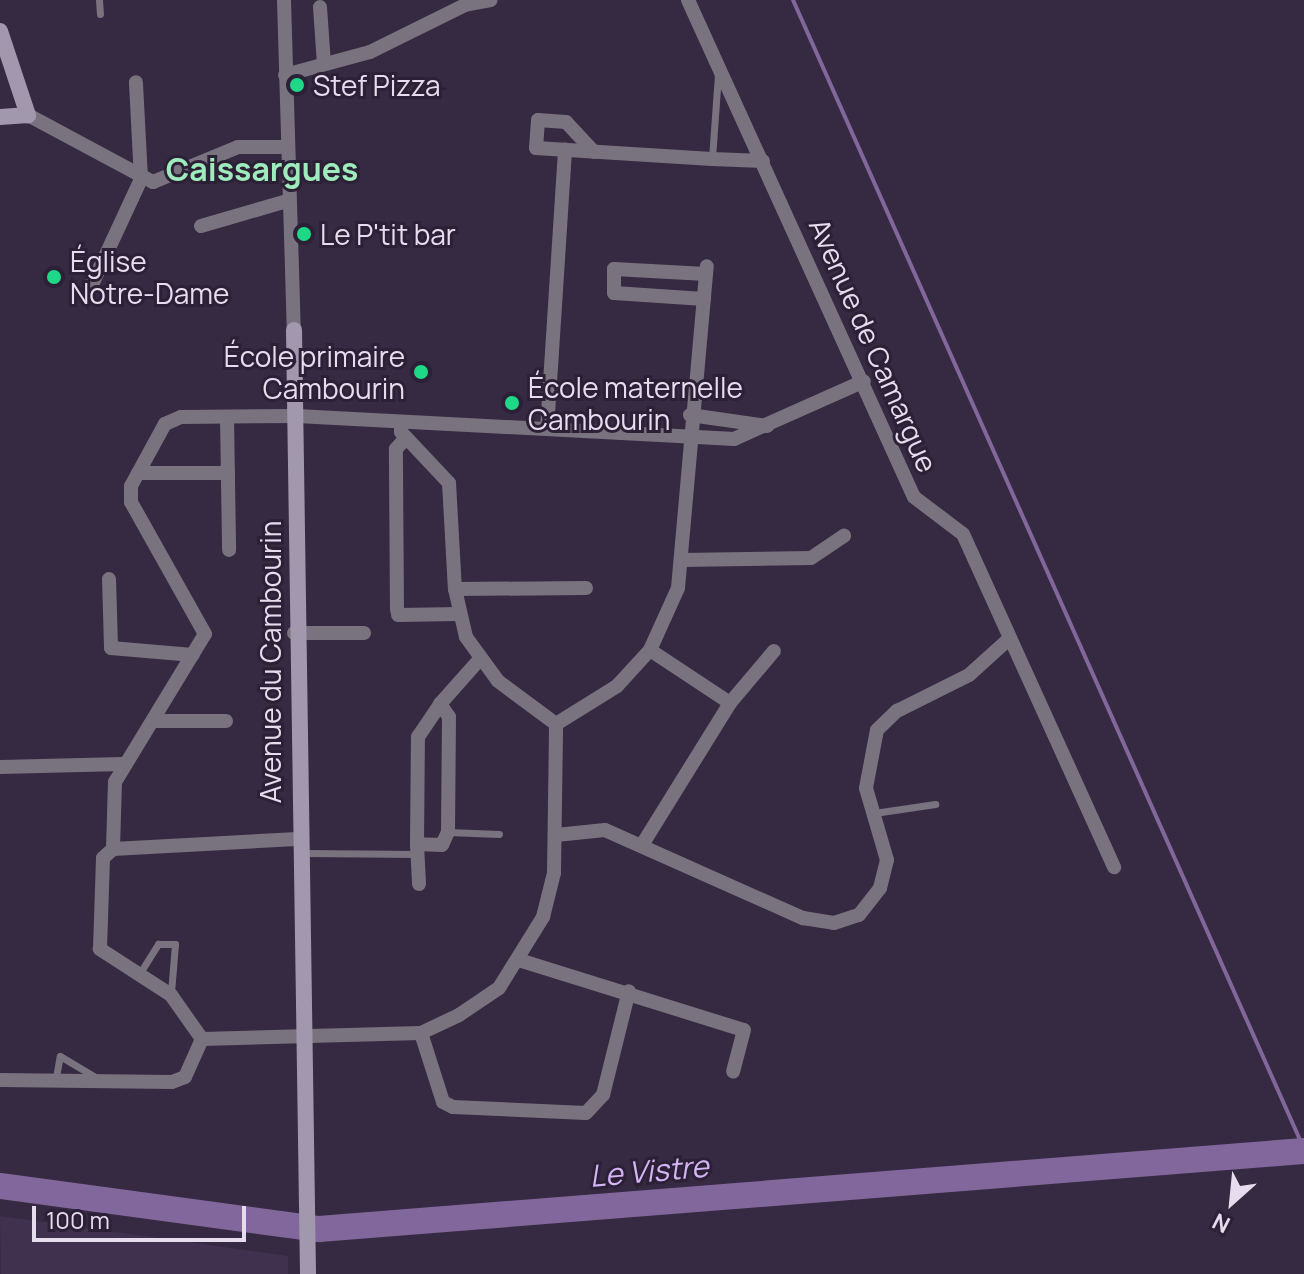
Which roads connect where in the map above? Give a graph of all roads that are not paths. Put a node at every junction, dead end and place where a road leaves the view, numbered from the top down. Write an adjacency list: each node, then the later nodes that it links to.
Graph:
1 (99, 0): 6 (lane)
2 (284, 0): 10 (street, Avenue du Cambourin)
3 (491, 0): 8 (street)
4 (688, 0): 9 (street, Avenue de Camargue)
5 (320, 7): 8 (street)
6 (100, 14)
7 (0, 31): 12 (street)
8 (324, 64): 10 (street)
9 (719, 69): 17 (street, Avenue de Camargue); 18 (lane)
10 (285, 75): 14 (street, Avenue du Cambourin)
11 (136, 82): 19 (street)
12 (28, 115): 13 (street); 19 (street)
13 (0, 117)
14 (287, 147): 19 (street); 20 (street, Avenue du Cambourin)
15 (565, 150): 16 (street); 16 (street); 31 (street)
16 (594, 152): 18 (street)
17 (763, 161): 18 (street); 25 (street, Avenue de Camargue)
18 (712, 163)
19 (141, 179): 22 (street)
20 (287, 201): 21 (street); 24 (street, Avenue du Cambourin)
21 (201, 226)
22 (90, 289)
23 (704, 299): 23 (street); 26 (street)
24 (294, 330): 27 (street, Avenue du Cambourin)
25 (864, 381): 30 (street); 45 (street, Avenue de Camargue)
26 (690, 415): 30 (street); 32 (street)
27 (297, 416): 28 (street); 29 (street); 43 (street, Avenue du Cambourin)
28 (227, 417): 34 (street); 35 (street)
29 (401, 422): 31 (street); 33 (street)
30 (767, 426): 32 (street)
31 (547, 429): 32 (street)
32 (688, 436): 38 (street)
33 (406, 438): 41 (street); 42 (street)
34 (138, 473): 35 (street); 48 (street)
35 (228, 473): 37 (street)
36 (844, 536): 38 (street)
37 (229, 550)
38 (681, 560): 46 (street)
39 (109, 579): 48 (street)
40 (586, 588): 41 (street)
41 (455, 589): 42 (street)
42 (459, 614): 49 (street)
43 (294, 633): 44 (street); 63 (street, Avenue du Cambourin)
44 (364, 633)
45 (1010, 638): 58 (street); 66 (street, Avenue de Camargue)
46 (650, 650): 50 (street); 54 (street)
47 (774, 651): 50 (street)
48 (193, 655): 52 (street)
49 (479, 660): 51 (street); 54 (street)
50 (730, 703): 62 (street)
51 (440, 704): 59 (street); 65 (street)
52 (154, 721): 53 (street); 55 (street)
53 (226, 721)
54 (556, 724): 61 (street)
55 (123, 764): 56 (street); 64 (street)
56 (0, 767)
57 (935, 804): 58 (lane)
58 (874, 813): 62 (street)
59 (448, 832): 60 (lane); 65 (street)
60 (499, 834)
61 (556, 835): 62 (street); 68 (street)
62 (642, 845)
63 (297, 846): 64 (street); 65 (lane); 74 (street, Avenue du Cambourin)
64 (113, 849): 69 (street)
65 (418, 849): 67 (street)
66 (1114, 867)
67 (419, 884)
68 (522, 961): 70 (street); 72 (street)
69 (138, 977): 71 (street); 71 (lane)
70 (629, 991): 72 (street); 75 (street)
71 (171, 995): 73 (street)
72 (421, 1033): 74 (street)
73 (202, 1039): 74 (street); 77 (street)
74 (300, 1041): 79 (street, Avenue du Cambourin)
75 (733, 1072)
76 (5, 1082): 78 (street)
77 (104, 1082): 78 (street); 78 (lane)
78 (55, 1084)
79 (308, 1274)

